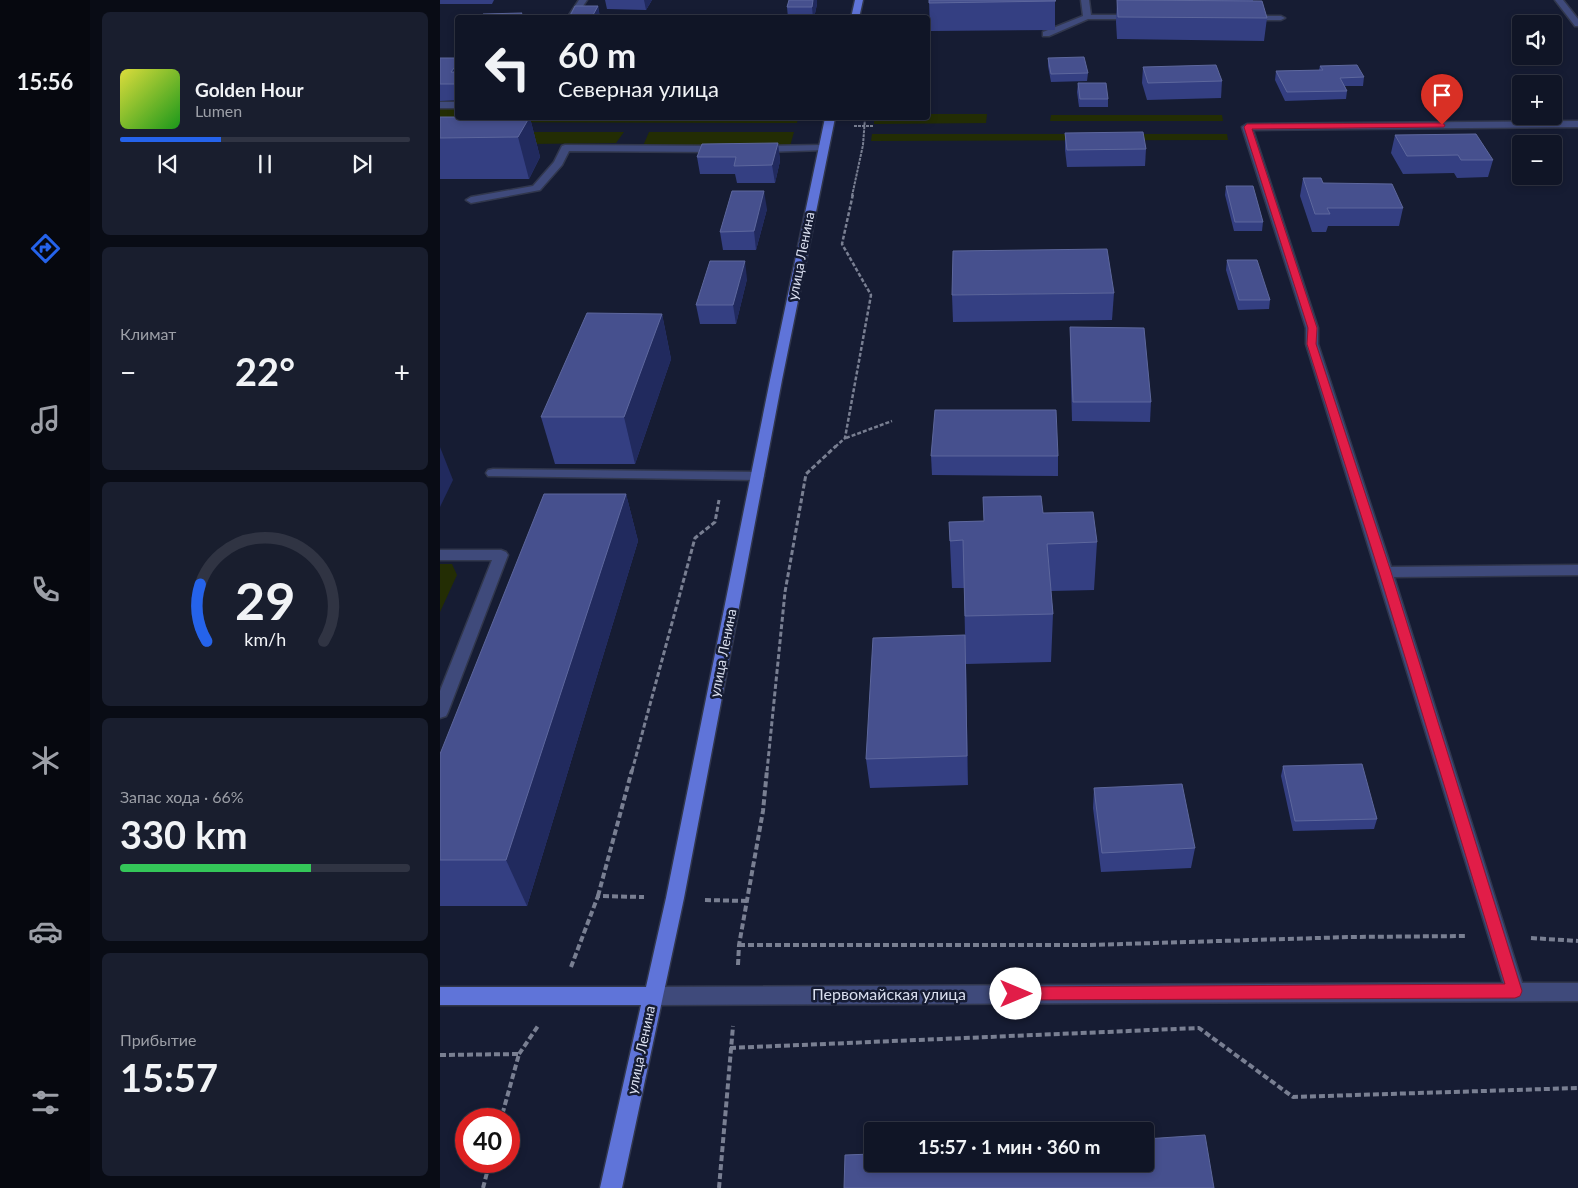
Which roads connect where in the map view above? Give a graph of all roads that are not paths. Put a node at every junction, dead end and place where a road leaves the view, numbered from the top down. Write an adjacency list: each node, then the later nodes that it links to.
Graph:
1 (582, 0): 5 (street)
2 (859, 0): 6 (main road)
3 (1085, 0): 7 (street)
4 (1558, 0): 11 (street)
5 (573, 15)
6 (856, 15)
7 (1087, 17): 8 (street); 12 (street)
8 (1145, 17)
9 (1242, 18): 10 (street)
10 (1281, 18)
11 (1578, 24)
12 (1046, 34)
13 (440, 105): 14 (street)
14 (455, 105)
15 (830, 120): 17 (main road, улица Ленина)
16 (1578, 124): 25 (street)
17 (823, 148): 19 (street); 22 (main road, улица Ленина)
18 (730, 149): 20 (street)
19 (750, 149)
20 (471, 200)
21 (493, 473): 22 (street)
22 (757, 476): 30 (main road, улица Ленина)
23 (440, 555): 26 (street)
24 (1578, 570): 25 (street)
25 (1385, 572): 27 (street)
26 (441, 707)
27 (1515, 991): 28 (street, Первомайская улица); 30 (street, Первомайская улица)
28 (1578, 992)
29 (440, 996): 30 (main road, Первомайская улица)
30 (653, 996): 31 (main road, улица Ленина)
31 (611, 1188)

